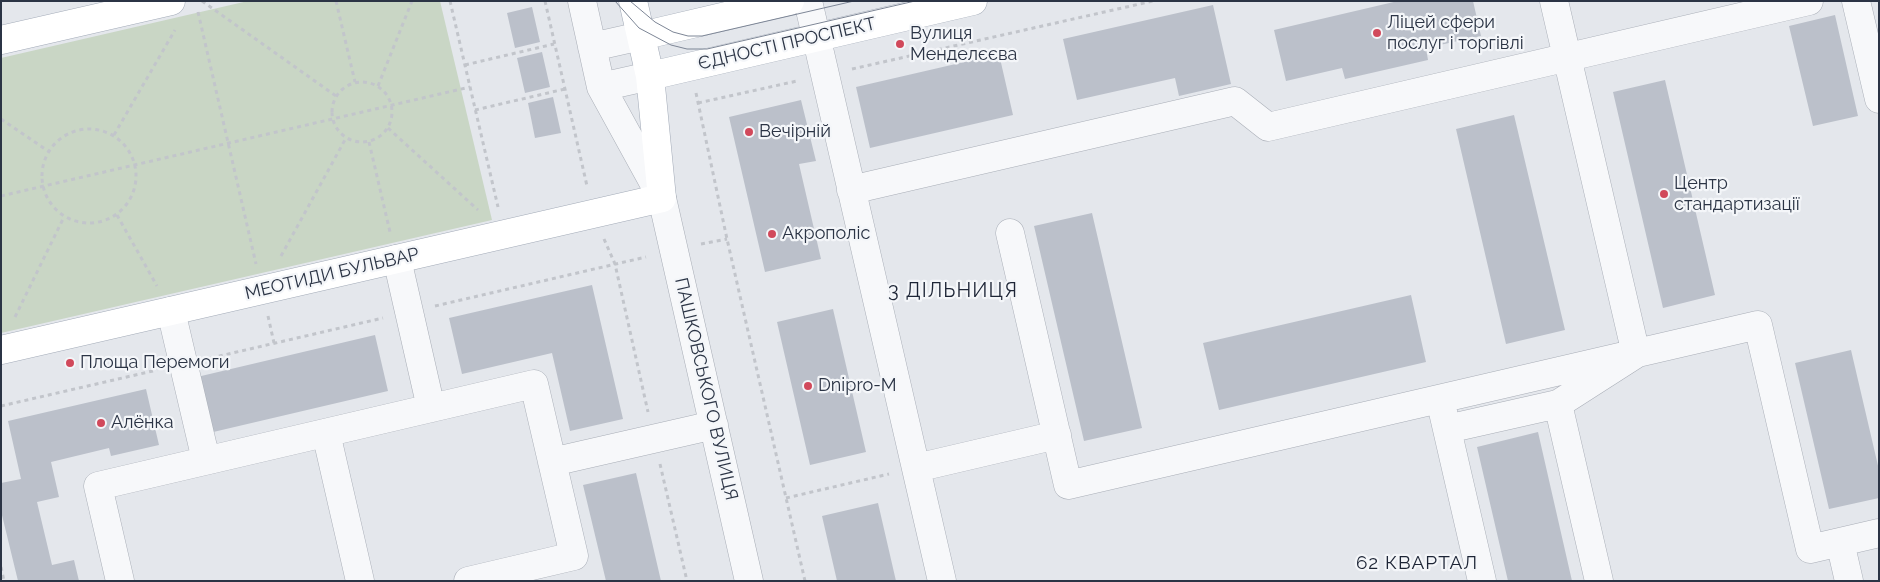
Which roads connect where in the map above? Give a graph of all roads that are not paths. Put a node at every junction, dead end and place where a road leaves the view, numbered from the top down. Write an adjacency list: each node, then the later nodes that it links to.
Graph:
1 (582, 1): 13 (street, ПАШКОВСЬКОГО ВУЛИЦЯ)
2 (633, 1): 10 (main road, ПАШКОВСЬКОГО ВУЛИЦЯ)
3 (790, 1): 10 (main road)
4 (808, 1): 11 (street)
5 (973, 1): 11 (main road, ЄДНОСТІ ПРОСПЕКТ)
6 (1554, 1): 14 (street)
7 (1809, 1): 14 (street)
8 (1856, 1): 17 (street)
9 (174, 14): 12 (main road)
10 (641, 36): 13 (street); 15 (main road, ПАШКОВСЬКОГО ВУЛИЦЯ)
11 (816, 37): 15 (main road, ЄДНОСТІ ПРОСПЕКТ); 18 (street)
12 (1, 40)
13 (592, 47): 16 (street, ПАШКОВСЬКОГО ВУЛИЦЯ)
14 (1567, 57): 18 (street); 24 (street)
15 (650, 76): 16 (street, ЄДНОСТІ ПРОСПЕКТ); 19 (main road, ПАШКОВСЬКОГО ВУЛИЦЯ)
16 (601, 87): 19 (street, ПАШКОВСЬКОГО ВУЛИЦЯ)
17 (1879, 99)
18 (851, 190): 34 (street)
19 (662, 198): 21 (main road, МЕОТИДИ БУЛЬВАР); 28 (street, ПАШКОВСЬКОГО ВУЛИЦЯ)
20 (1010, 233): 31 (street)
21 (396, 259): 22 (main road, МЕОТИДИ БУЛЬВАР); 27 (street)
22 (171, 311): 23 (main road, МЕОТИДИ БУЛЬВАР); 32 (street)
23 (1, 350)
24 (1636, 354): 25 (street); 26 (street); 36 (street)
25 (1440, 399): 29 (street); 31 (street)
26 (1558, 404): 29 (street); 43 (street)
27 (431, 408): 30 (street); 33 (street)
28 (714, 425): 33 (street); 40 (street, ПАШКОВСЬКОГО ВУЛИЦЯ)
29 (1447, 429): 42 (street)
30 (326, 433): 32 (street); 38 (street)
31 (1057, 435): 34 (street)
32 (206, 460): 37 (street)
33 (552, 462): 39 (street)
34 (916, 468): 41 (street)
35 (1879, 533): 36 (street)
36 (1840, 542): 44 (street)
37 (120, 581)
38 (360, 581)
39 (468, 581)
40 (749, 581)
41 (942, 581)
42 (1482, 581)
43 (1599, 581)
44 (1849, 581)

